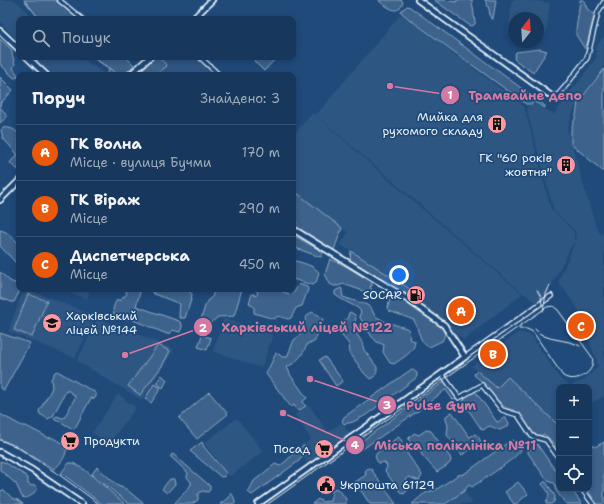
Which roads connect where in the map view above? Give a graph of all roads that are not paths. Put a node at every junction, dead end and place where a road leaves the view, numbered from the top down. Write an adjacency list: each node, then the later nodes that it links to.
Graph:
1 (59, 0): 5 (street)
2 (212, 0): 6 (street)
3 (418, 0): 15 (street)
4 (604, 2): 15 (street)
5 (78, 16)
6 (196, 16)
7 (0, 31): 8 (street)
8 (16, 46)
9 (30, 60): 12 (street)
10 (147, 60): 13 (street)
11 (203, 60): 14 (street)
12 (43, 72)
13 (133, 72)
14 (216, 72)
15 (550, 95)
16 (16, 184): 17 (street)
17 (0, 200)
18 (296, 231): 20 (street)
19 (551, 296): 20 (street)
20 (464, 357): 21 (street)
21 (442, 374): 23 (street); 26 (street)
22 (0, 452): 25 (street)
23 (558, 456)
24 (584, 492): 27 (street)
25 (82, 504)
26 (258, 504)
27 (593, 504)

